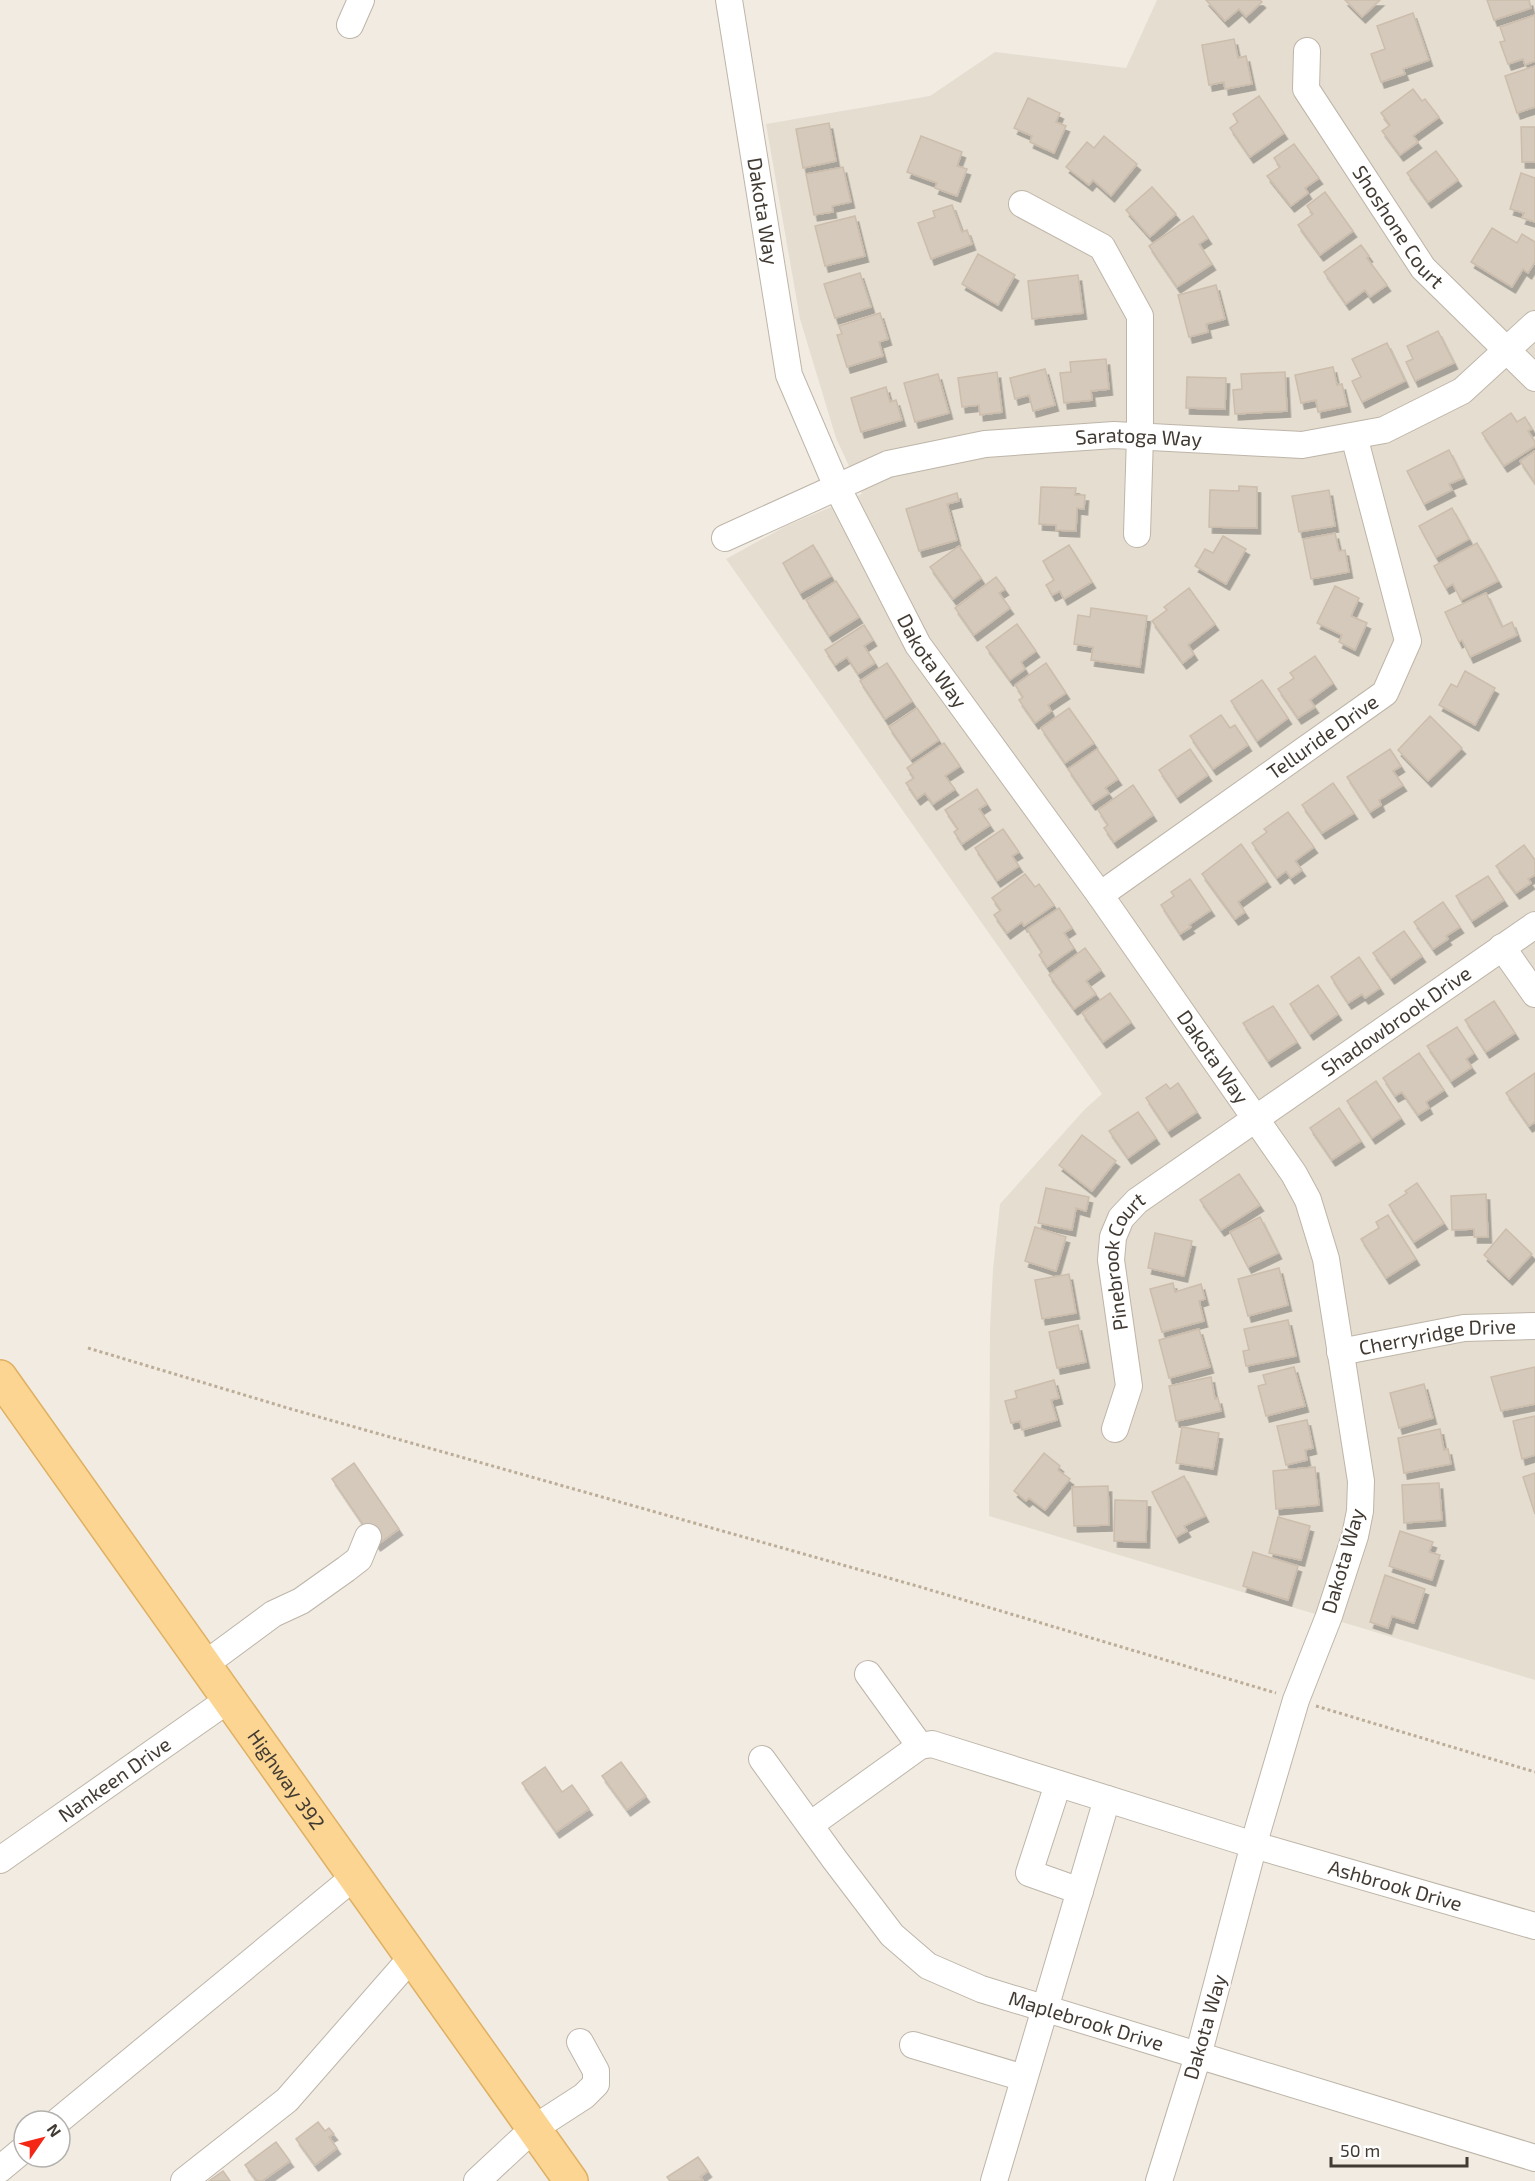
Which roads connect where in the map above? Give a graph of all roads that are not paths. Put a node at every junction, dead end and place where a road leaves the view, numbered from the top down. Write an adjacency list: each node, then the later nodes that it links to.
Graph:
1 (361, 0): 3 (street)
2 (729, 0): 11 (street, Dakota Way)
3 (350, 25)
4 (1307, 51): 7 (street, Shoshone Court)
5 (1022, 204): 9 (street)
6 (1535, 324): 7 (street, Saratoga Way)
7 (1508, 349): 8 (street, Shoshone Court); 10 (street, Saratoga Way)
8 (1535, 378)
9 (1140, 436): 10 (street, Saratoga Way); 11 (street, Saratoga Way); 12 (street)
10 (1354, 436): 14 (street, Telluride Drive)
11 (837, 487): 13 (street, Saratoga Way); 14 (street, Dakota Way)
12 (1137, 534)
13 (725, 538)
14 (1100, 895): 18 (street, Dakota Way)
15 (1535, 925): 16 (street, Shadowbrook Drive)
16 (1502, 947): 17 (street); 18 (street, Shadowbrook Drive)
17 (1535, 994)
18 (1256, 1117): 20 (street, Dakota Way); 22 (street, Pinebrook Court)
19 (1535, 1326): 20 (street, Cherryridge Drive)
20 (1340, 1352): 32 (street, Dakota Way)
21 (0, 1377): 24 (main road, Highway 392)
22 (1115, 1429)
23 (368, 1537): 24 (street)
24 (204, 1665): 26 (main road, Highway 392)
25 (868, 1674): 27 (street)
26 (228, 1700): 33 (street, Nankeen Drive); 34 (main road, Highway 392)
27 (920, 1746): 29 (street, Ashbrook Drive); 31 (street)
28 (762, 1759): 31 (street, Maplebrook Drive)
29 (1058, 1784): 30 (street, Ashbrook Drive); 35 (street)
30 (1107, 1799): 32 (street, Ashbrook Drive); 35 (street)
31 (810, 1825): 38 (street, Maplebrook Drive)
32 (1254, 1845): 36 (street, Ashbrook Drive); 41 (street, Dakota Way)
33 (0, 1860)
34 (354, 1876): 37 (main road, Highway 392); 43 (street)
35 (1080, 1891): 38 (street)
36 (1535, 1926)
37 (411, 1957): 44 (main road, Highway 392); 48 (street)
38 (1045, 2008): 41 (street, Maplebrook Drive); 42 (street)
39 (580, 2042): 44 (street)
40 (913, 2045): 42 (street)
41 (1198, 2056): 45 (street, Maplebrook Drive); 52 (street, Dakota Way)
42 (1024, 2078): 51 (street)
43 (72, 2109)
44 (533, 2129): 49 (street); 50 (main road, Highway 392)
45 (1535, 2158)
46 (12, 2159): 47 (street)
47 (0, 2169)
48 (184, 2181)
49 (477, 2181)
50 (571, 2181)
51 (994, 2181)
52 (1159, 2181)

